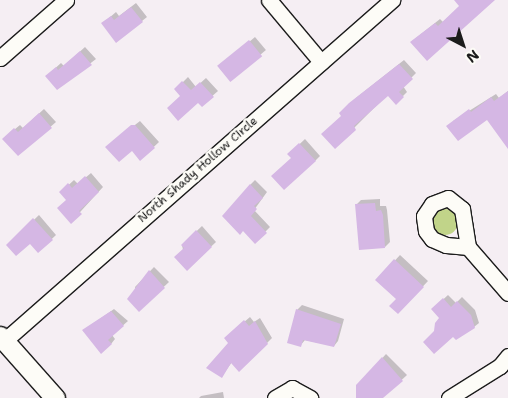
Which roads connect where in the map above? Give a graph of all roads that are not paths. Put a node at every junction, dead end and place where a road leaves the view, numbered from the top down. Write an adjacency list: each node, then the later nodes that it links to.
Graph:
1 (66, 0): 4 (street)
2 (269, 0): 5 (street)
3 (392, 0): 5 (street, North Shady Hollow Circle)
4 (0, 58)
5 (321, 62): 8 (street, North Shady Hollow Circle)
6 (468, 248): 7 (street)
7 (508, 293)
8 (2, 338): 10 (street)
9 (508, 356): 13 (street)
10 (55, 398)
11 (275, 398): 12 (street)
12 (310, 398)
13 (449, 398)

